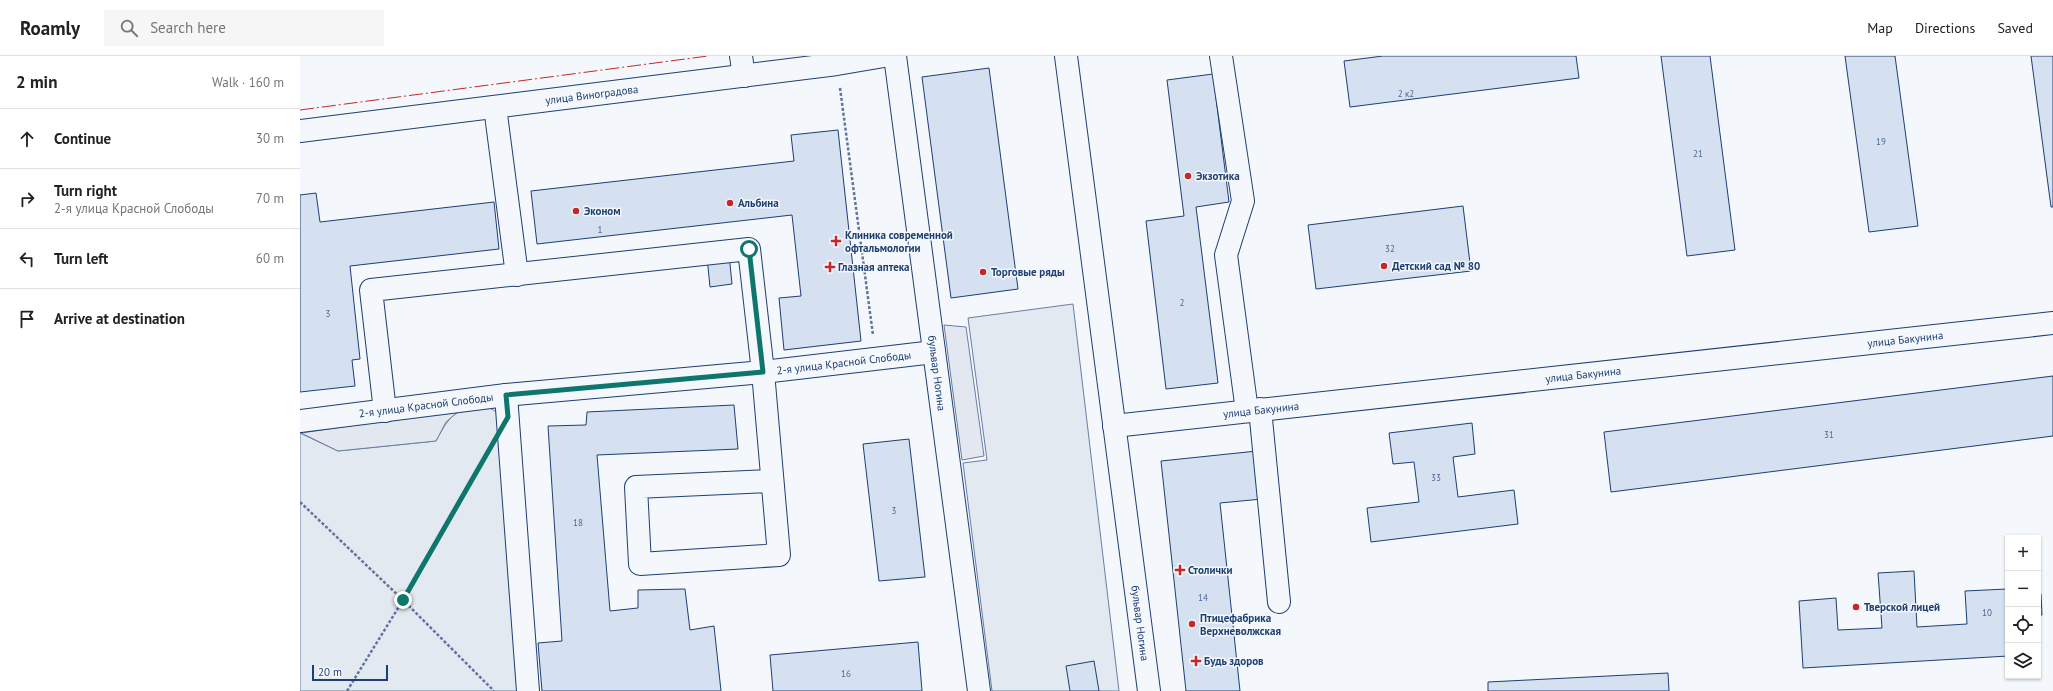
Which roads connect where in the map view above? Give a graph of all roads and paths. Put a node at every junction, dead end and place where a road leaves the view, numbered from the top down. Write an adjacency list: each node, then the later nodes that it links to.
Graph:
1 (884, 56): 5 (street, улица Виноградова)
2 (895, 56): 11 (street, бульвар Ногина)
3 (1066, 56): 18 (street, бульвар Ногина)
4 (1221, 56): 15 (street)
5 (837, 64): 6 (street, улица Виноградова); 12 (path)
6 (742, 66): 7 (street, улица Виноградова)
7 (495, 107): 8 (street, улица Виноградова); 9 (street)
8 (300, 131)
9 (517, 275): 13 (street); 16 (street)
10 (2053, 323): 15 (street, улица Бакунина)
11 (934, 352): 12 (street, 2-я улица Красной Слободы); 27 (street, бульвар Ногина)
12 (876, 359): 13 (street, 2-я улица Красной Слободы)
13 (763, 372): 14 (street, 2-я улица Красной Слободы); 20 (street)
14 (506, 395): 16 (street, 2-я улица Красной Слободы); 26 (street)
15 (1253, 410): 18 (street, улица Бакунина); 23 (street)
16 (385, 411): 17 (street, 2-я улица Красной Слободы)
17 (300, 421)
18 (1114, 426): 28 (street, бульвар Ногина)
19 (488, 451): 22 (path)
20 (772, 481): 20 (street)
21 (300, 502): 22 (path)
22 (403, 600): 24 (path); 25 (path)
23 (1279, 602)
24 (348, 691)
25 (494, 691)
26 (528, 691)
27 (978, 691)
28 (1149, 691)

